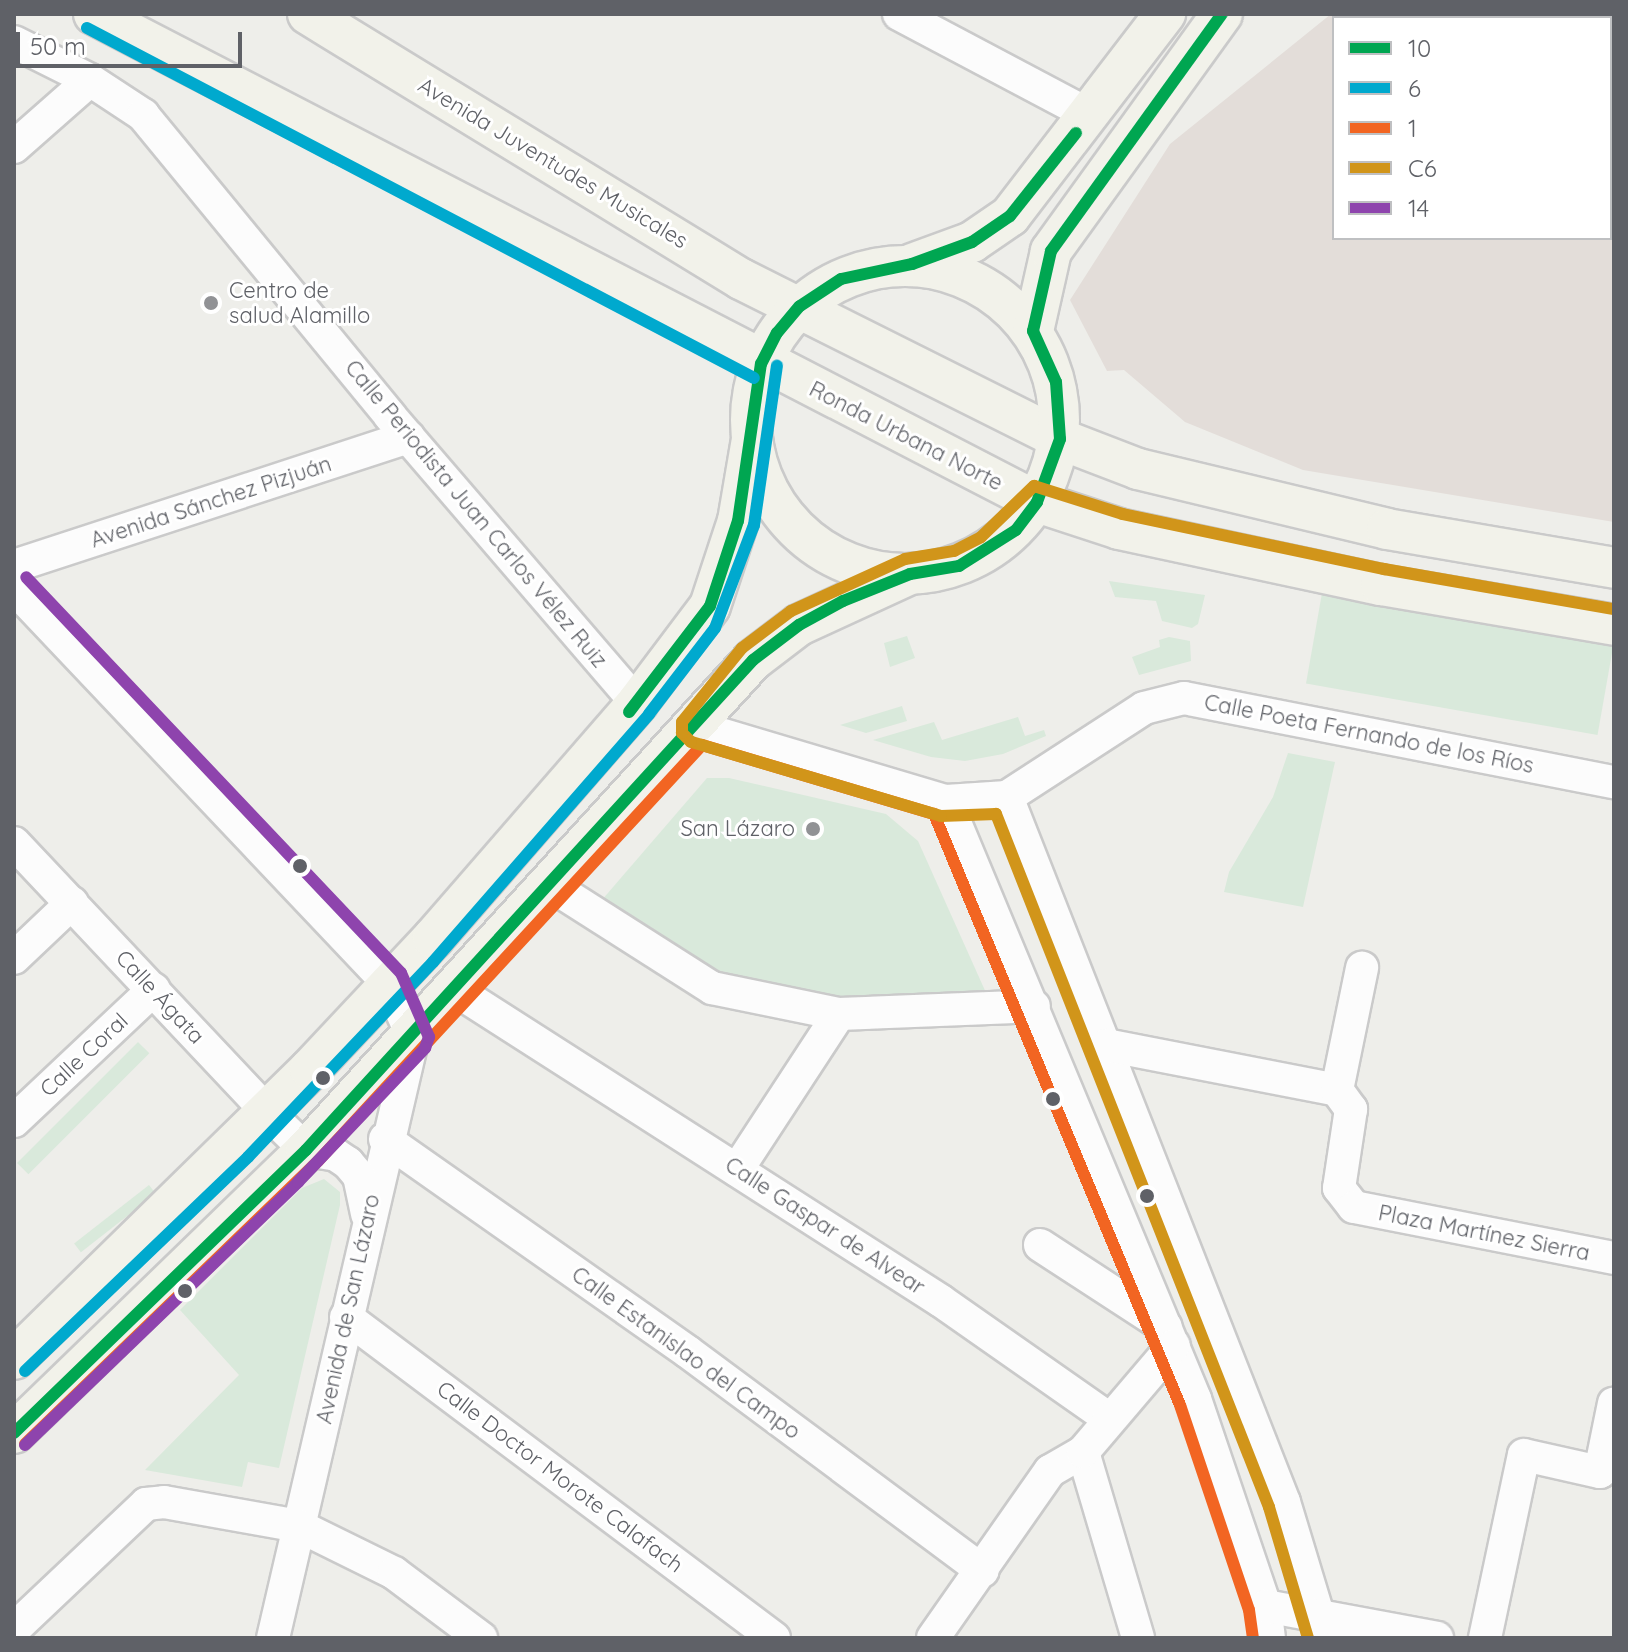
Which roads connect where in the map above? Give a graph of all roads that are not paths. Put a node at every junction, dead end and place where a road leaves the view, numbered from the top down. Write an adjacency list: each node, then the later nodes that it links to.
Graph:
1 (94, 14): 13 (main road)
2 (308, 14): 11 (main road, Avenida Juventudes Musicales)
3 (899, 14): 8 (street)
4 (1165, 14): 8 (main road)
5 (1222, 14): 12 (main road)
6 (14, 42): 7 (street)
7 (90, 80): 9 (street); 14 (street, Calle Periodista Juan Carlos Vélez Ruiz)
8 (1090, 115): 10 (main road)
9 (14, 147)
10 (912, 264): 11 (main road); 12 (main road)
11 (800, 306): 13 (main road); 16 (main road)
12 (1033, 331): 16 (main road)
13 (761, 364): 15 (main road); 17 (main road, Ronda Urbana Norte)
14 (408, 437): 18 (street, Avenida Sánchez Pizjuán); 23 (street, Calle Periodista Juan Carlos Vélez Ruiz)
15 (752, 439): 20 (main road); 23 (main road)
16 (1060, 439): 17 (main road); 19 (main road)
17 (1037, 502): 20 (main road); 22 (main road, Ronda Urbana Norte)
18 (14, 566)
19 (1614, 568)
20 (910, 574): 24 (main road)
21 (14, 588): 33 (street)
22 (1614, 625)
23 (637, 703): 33 (main road)
24 (697, 727): 27 (street); 29 (main road)
25 (1614, 782): 26 (street, Calle Poeta Fernando de los Ríos)
26 (1007, 797): 27 (street); 39 (street)
27 (946, 801): 36 (street)
28 (14, 843): 30 (street, Calle Ágata)
29 (552, 886): 35 (main road); 37 (street)
30 (72, 903): 31 (street); 34 (street, Calle Ágata)
31 (14, 958)
32 (1362, 968): 40 (street)
33 (389, 984): 38 (street); 41 (main road)
34 (154, 989): 41 (street, Calle Ágata); 42 (street, Calle Coral)
35 (454, 989): 38 (main road); 45 (street, Calle Gaspar de Alvear)
36 (1034, 1006): 37 (street); 50 (street)
37 (839, 1014): 45 (street)
38 (413, 1037): 43 (street, Avenida de San Lázaro); 44 (main road)
39 (1106, 1045): 40 (street); 59 (street)
40 (1337, 1090): 48 (street, Plaza Martínez Sierra)
41 (268, 1113): 44 (street, Calle Ágata); 51 (main road)
42 (14, 1121)
43 (385, 1139): 46 (street, Avenida de San Lázaro); 57 (street, Calle Estanislao del Campo)
44 (306, 1150): 46 (street); 54 (main road)
45 (737, 1170): 53 (street, Calle Gaspar de Alvear)
46 (367, 1223): 49 (street, Avenida de San Lázaro)
47 (1040, 1245): 50 (street)
48 (1614, 1258)
49 (346, 1317): 56 (street, Avenida de San Lázaro); 63 (street, Calle Doctor Morote Calafach)
50 (1170, 1336): 53 (street); 58 (street)
51 (14, 1359)
52 (1614, 1403): 68 (street)
53 (1108, 1418): 55 (street)
54 (14, 1433)
55 (1083, 1452): 57 (street); 65 (street)
56 (299, 1526): 60 (street); 61 (street, Avenida de San Lázaro); 62 (street)
57 (983, 1571): 64 (street)
58 (1265, 1606): 59 (street); 66 (street)
59 (1323, 1627): 67 (street)
60 (14, 1629)
61 (273, 1638)
62 (481, 1638)
63 (774, 1638)
64 (933, 1638)
65 (1138, 1638)
66 (1269, 1638)
67 (1437, 1638)
68 (1485, 1638)

